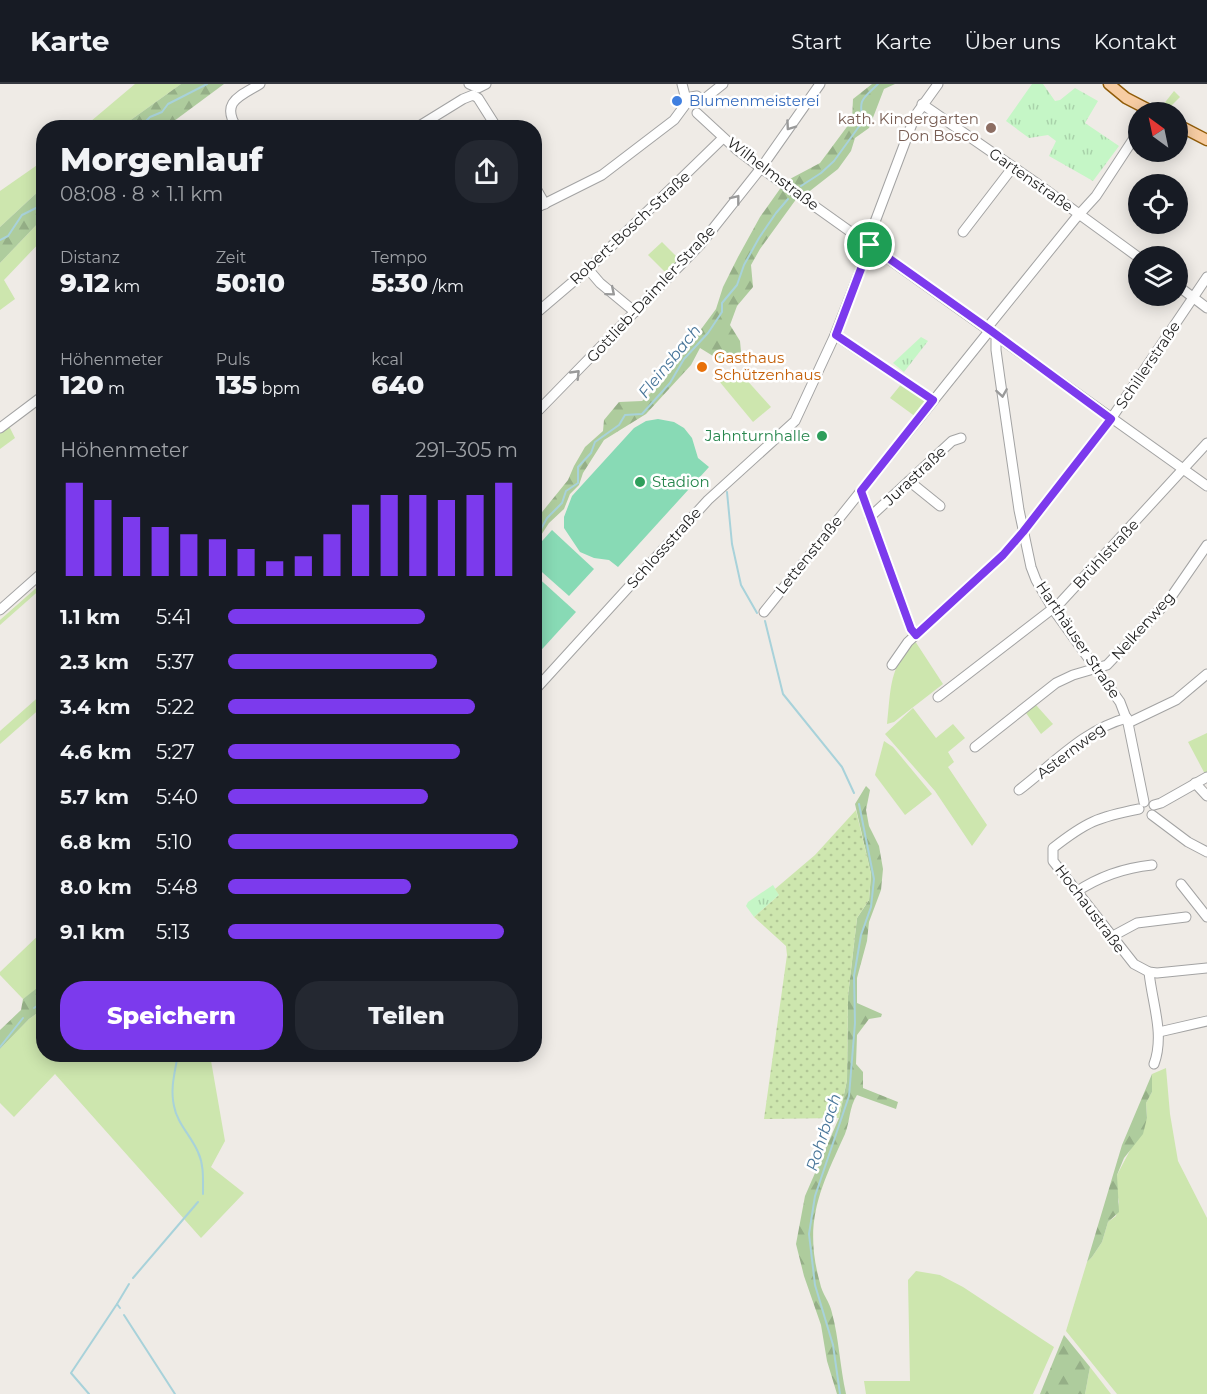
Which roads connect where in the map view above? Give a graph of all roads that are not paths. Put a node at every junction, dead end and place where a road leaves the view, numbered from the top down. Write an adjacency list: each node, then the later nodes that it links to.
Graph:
1 (260, 84): 13 (street)
2 (486, 84): 8 (street)
3 (683, 84): 10 (street); 12 (street, Wilhelmstraße)
4 (723, 84): 12 (street)
5 (820, 84): 22 (street, Gottlieb-Daimler-Straße, one-way to 22)
6 (938, 84): 11 (street, Schlossstraße)
7 (1109, 84): 9 (main road)
8 (472, 89): 14 (street); 15 (street)
9 (1132, 102)
10 (687, 103): 12 (street); 16 (street)
11 (922, 104): 21 (street, Gartenstraße); 28 (street, Schlossstraße)
12 (699, 106): 16 (street); 18 (street, Wilhelmstraße)
13 (233, 120)
14 (429, 120)
15 (492, 120)
16 (674, 120): 24 (street)
17 (1188, 130): 19 (main road)
18 (723, 138): 22 (street, Wilhelmstraße); 30 (street, Robert-Bosch-Straße)
19 (1207, 140)
20 (1128, 149): 26 (street, Lettenstraße)
21 (1013, 167): 26 (street, Gartenstraße); 27 (street)
22 (761, 168): 28 (street, Wilhelmstraße); 36 (street, Gottlieb-Daimler-Straße, one-way to 22)
23 (542, 199): 24 (street)
24 (545, 204): 25 (street)
25 (542, 205)
26 (1080, 214): 29 (street, Gartenstraße); 37 (street, Lettenstraße)
27 (963, 232)
28 (868, 244): 37 (street, Wilhelmstraße); 38 (street, Schlossstraße)
29 (1128, 250)
30 (588, 269): 34 (street, Robert-Bosch-Straße); 36 (street, one-way to 36)
31 (1207, 277): 33 (street, Schillerstraße)
32 (1188, 294): 33 (street)
33 (1193, 298): 35 (street); 45 (street, Schillerstraße)
34 (542, 308)
35 (1207, 308)
36 (635, 312): 42 (street, Gottlieb-Daimler-Straße, one-way to 36)
37 (988, 329): 39 (street, Wilhelmstraße); 40 (street, Lettenstraße)
38 (836, 335): 40 (street); 65 (street, Schlossstraße)
39 (999, 336): 45 (street, Wilhelmstraße); 55 (street, Harthäuser Straße, one-way to 55)
40 (930, 398): 52 (street, Lettenstraße)
41 (36, 401): 44 (street)
42 (542, 407)
43 (0, 417): 44 (street)
44 (14, 418): 46 (street)
45 (1111, 419): 49 (street, Wilhelmstraße); 55 (street, Schillerstraße)
46 (0, 428)
47 (962, 438): 50 (street, Jurastraße)
48 (1207, 443): 49 (street, Brühlstraße)
49 (1183, 470): 51 (street, Wilhelmstraße); 58 (street, Brühlstraße)
50 (909, 481): 53 (street); 54 (street, Jurastraße)
51 (1207, 486)
52 (861, 491): 54 (street); 60 (street, Lettenstraße)
53 (940, 506)
54 (870, 517): 61 (street)
55 (1023, 532): 58 (street, Harthäuser Straße); 61 (street, Schillerstraße)
56 (1207, 545): 63 (street, Nelkenweg)
57 (36, 578): 59 (street)
58 (1053, 609): 63 (street, Harthäuser Straße); 66 (street, Brühlstraße)
59 (0, 610)
60 (764, 612)
61 (916, 635): 62 (street, Schillerstraße)
62 (892, 665)
63 (1096, 669): 67 (street, Harthäuser Straße); 68 (street, Nelkenweg)
64 (1207, 674): 67 (street, Asternweg)
65 (542, 682)
66 (938, 697)
67 (1128, 720): 71 (street, Asternweg); 73 (street, Harthäuser Straße)
68 (975, 747)
69 (1207, 777): 70 (street)
70 (1195, 783): 72 (street); 74 (street)
71 (1019, 790)
72 (1207, 796)
73 (1141, 806): 74 (street); 74 (street); 78 (street, Hochaustraße)
74 (1153, 810): 75 (street)
75 (1207, 852)
76 (1152, 865): 78 (street)
77 (1181, 884): 80 (street)
78 (1076, 892): 81 (street, Hochaustraße)
79 (1186, 917): 81 (street)
80 (1207, 917)
81 (1111, 937): 83 (street, Hochaustraße)
82 (1207, 968): 83 (street)
83 (1149, 972): 85 (street)
84 (1207, 1021): 85 (street)
85 (1159, 1032): 86 (street)
86 (1154, 1064)

